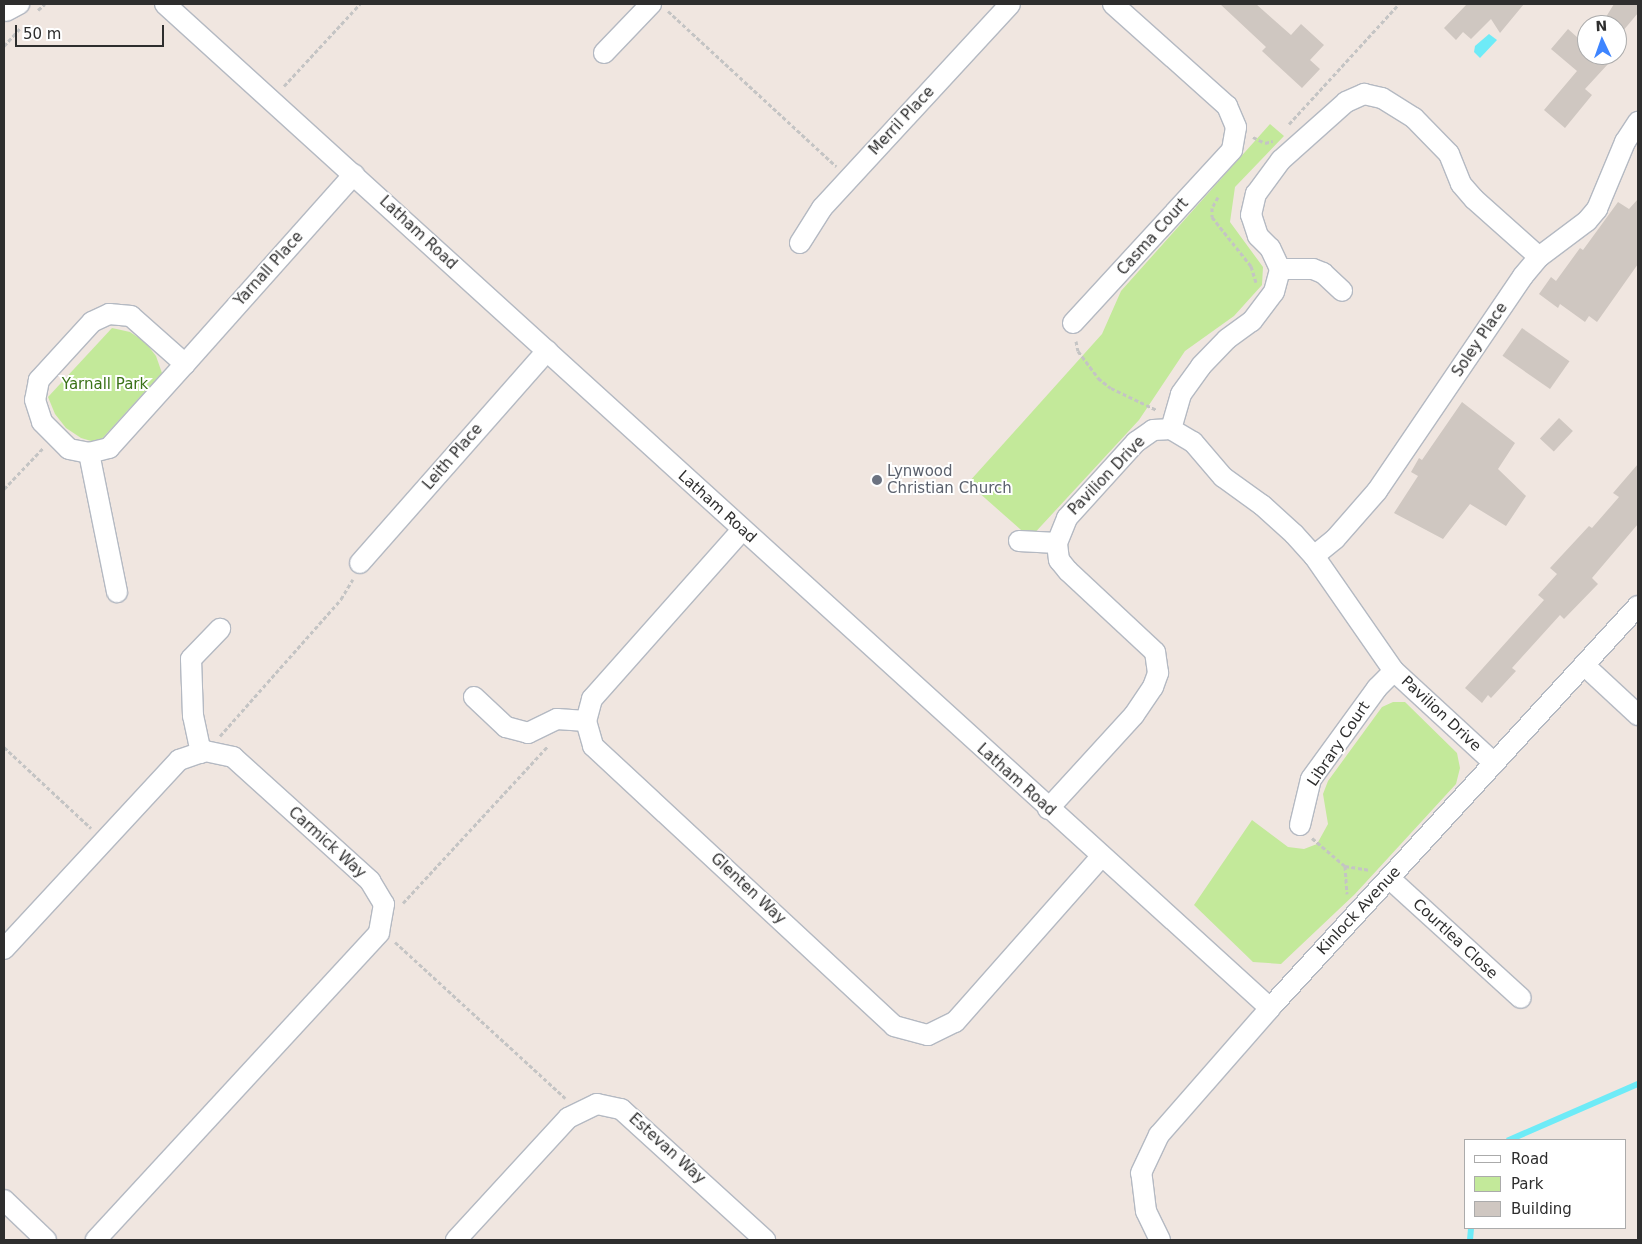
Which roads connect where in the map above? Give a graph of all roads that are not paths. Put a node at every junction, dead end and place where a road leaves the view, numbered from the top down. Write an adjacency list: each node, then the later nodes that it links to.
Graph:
1 (165, 4): 7 (street, Latham Road)
2 (651, 4): 5 (street)
3 (1010, 4): 8 (street, Merril Place)
4 (1113, 4): 12 (street, Casma Court)
5 (604, 53)
6 (1638, 122): 9 (street, Soley Place)
7 (354, 174): 13 (street, Latham Road); 14 (street, Yarnall Place)
8 (800, 243)
9 (1539, 257): 10 (street); 20 (street, Soley Place)
10 (1280, 269): 11 (street); 15 (street)
11 (1342, 291)
12 (1073, 323)
13 (546, 351): 17 (street, Latham Road); 21 (street, Leith Place)
14 (185, 364): 16 (street, Yarnall Place); 16 (street)
15 (1171, 429): 19 (street, Pavilion Drive); 20 (street, Pavilion Drive)
16 (89, 453): 22 (street)
17 (742, 530): 29 (street); 32 (street, Latham Road)
18 (1019, 541): 19 (street)
19 (1057, 543): 32 (street)
20 (1314, 556): 26 (street, Pavilion Drive)
21 (360, 563)
22 (117, 592)
23 (1638, 606): 25 (street, Kinlock Avenue)
24 (220, 629): 30 (street)
25 (1584, 665): 28 (street); 31 (street, Kinlock Avenue)
26 (1394, 671): 31 (street, Pavilion Drive); 33 (street, Library Court)
27 (474, 697): 29 (street)
28 (1638, 715)
29 (586, 721): 34 (street, Glenten Way)
30 (208, 753): 36 (street); 41 (street, Carmick Way)
31 (1494, 763): 35 (street, Kinlock Avenue)
32 (1048, 809): 34 (street, Latham Road)
33 (1300, 825)
34 (1101, 857): 38 (street, Latham Road)
35 (1389, 878): 37 (street, Courtlea Close); 38 (street, Kinlock Avenue)
36 (4, 949)
37 (1521, 998)
38 (1270, 1008): 44 (street, Kinlock Avenue)
39 (4, 1200): 40 (street)
40 (46, 1240)
41 (96, 1240)
42 (456, 1240): 43 (street, Estevan Way)
43 (765, 1240)
44 (1160, 1240)

